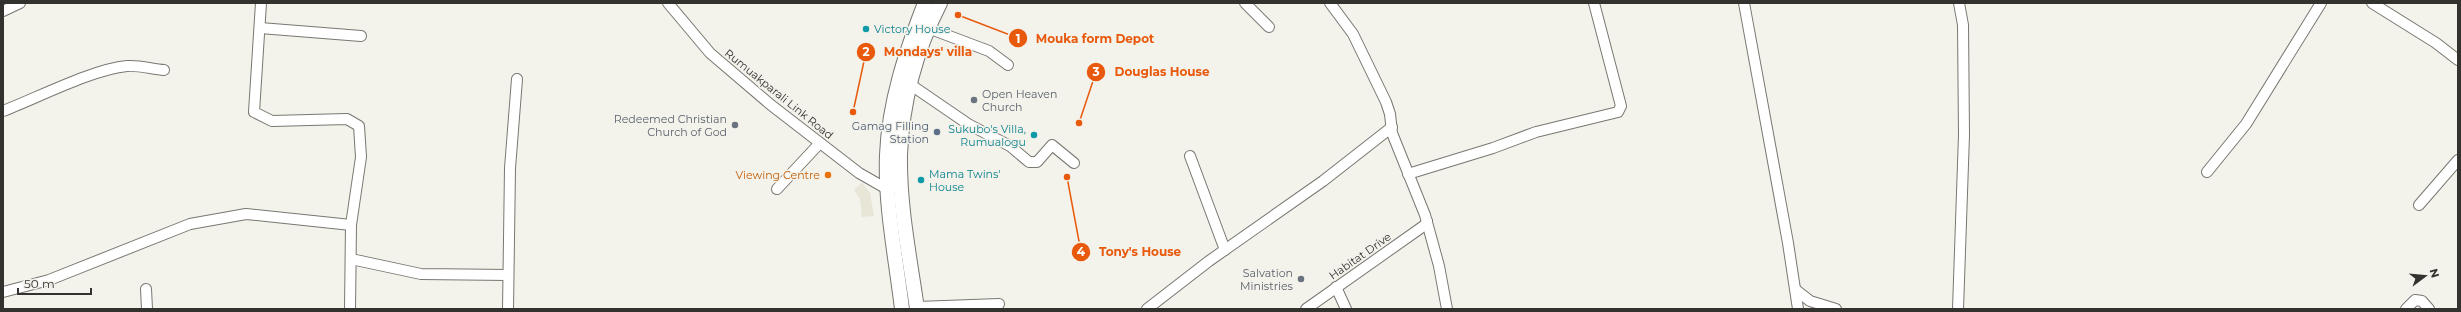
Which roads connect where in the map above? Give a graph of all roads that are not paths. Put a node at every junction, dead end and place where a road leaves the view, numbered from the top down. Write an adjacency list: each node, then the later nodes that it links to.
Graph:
1 (20, 3): 13 (street)
2 (261, 3): 15 (street)
3 (668, 3): 25 (street, Rumuakparali Link Road)
4 (925, 3): 32 (main road)
5 (940, 3): 16 (main road)
6 (1245, 3): 14 (street)
7 (1330, 3): 24 (street)
8 (1594, 3): 30 (street)
9 (1744, 3): 41 (street)
10 (1959, 3): 55 (street)
11 (2321, 3): 29 (street)
12 (2372, 3): 18 (street)
13 (3, 11)
14 (1269, 27)
15 (260, 28): 17 (street); 35 (street)
16 (928, 28): 19 (street); 22 (main road)
17 (361, 36)
18 (2458, 60)
19 (1008, 65)
20 (164, 70): 23 (street)
21 (517, 80): 38 (street)
22 (911, 85): 28 (street); 44 (main road)
23 (3, 111)
24 (1392, 127): 30 (street); 36 (street)
25 (819, 144): 31 (street); 32 (street, Rumuakparali Link Road)
26 (1190, 156): 36 (street)
27 (2458, 160): 33 (street)
28 (1074, 163)
29 (2207, 172)
30 (1408, 174): 34 (street)
31 (777, 189)
32 (887, 189): 48 (main road)
33 (2419, 205)
34 (1427, 221): 39 (street, Habitat Drive); 52 (street)
35 (351, 225): 37 (street); 42 (street)
36 (1225, 250): 49 (street)
37 (351, 260): 38 (street); 46 (street)
38 (508, 274): 47 (street)
39 (1336, 287): 50 (street, Habitat Drive); 51 (street)
40 (146, 289): 45 (street)
41 (1796, 290): 53 (street); 54 (street)
42 (3, 292)
43 (999, 304): 44 (street)
44 (917, 308)
45 (147, 309)
46 (350, 309)
47 (508, 309)
48 (902, 309)
49 (1146, 309)
50 (1306, 309)
51 (1346, 309)
52 (1446, 309)
53 (1798, 309)
54 (1836, 309)
55 (1958, 309)
56 (2406, 309): 57 (street)
57 (2429, 309)

